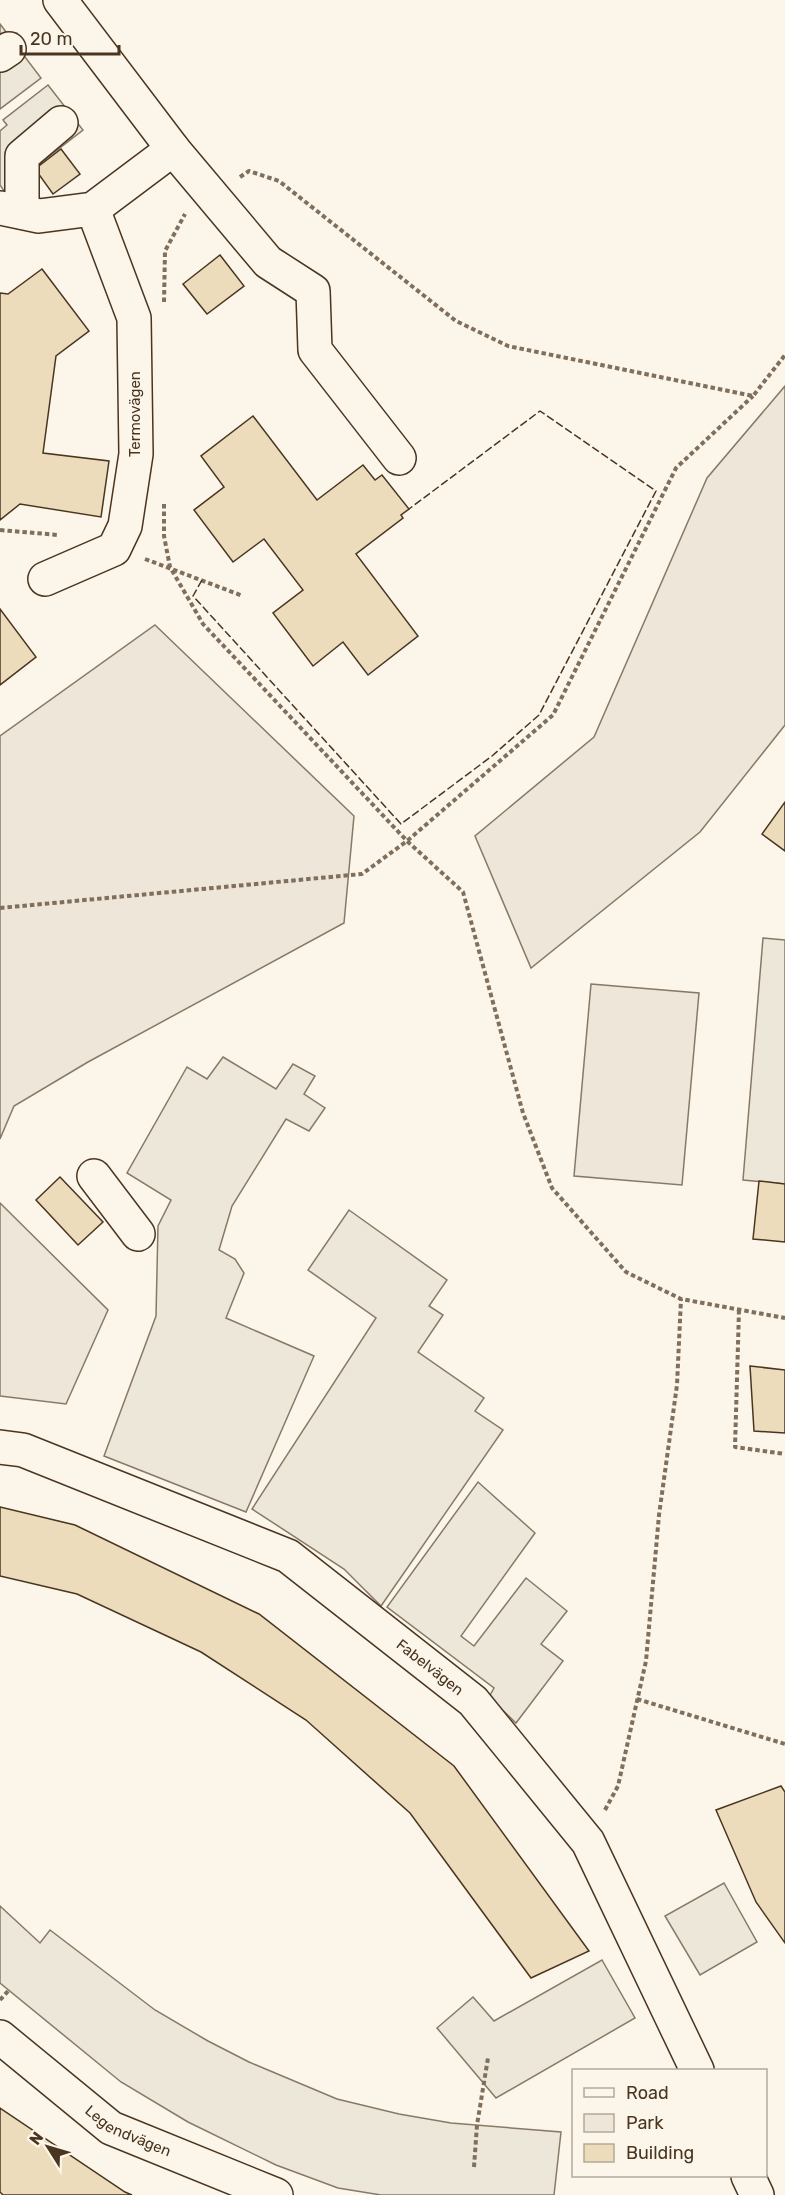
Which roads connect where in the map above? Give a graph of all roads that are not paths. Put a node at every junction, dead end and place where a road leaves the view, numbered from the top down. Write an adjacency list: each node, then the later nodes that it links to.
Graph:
1 (60, 0): 3 (street)
2 (61, 123): 5 (street)
3 (162, 157): 4 (street); 6 (street)
4 (93, 208): 5 (street); 7 (street, Termovägen)
5 (11, 210)
6 (399, 458)
7 (45, 579)
8 (94, 1176): 9 (street)
9 (138, 1234)
10 (0, 1447): 12 (street, Fabelvägen)
11 (0, 2037): 14 (street, Legendvägen)
12 (698, 2069)
13 (749, 2177): 15 (street)
14 (276, 2195)
15 (758, 2195)

